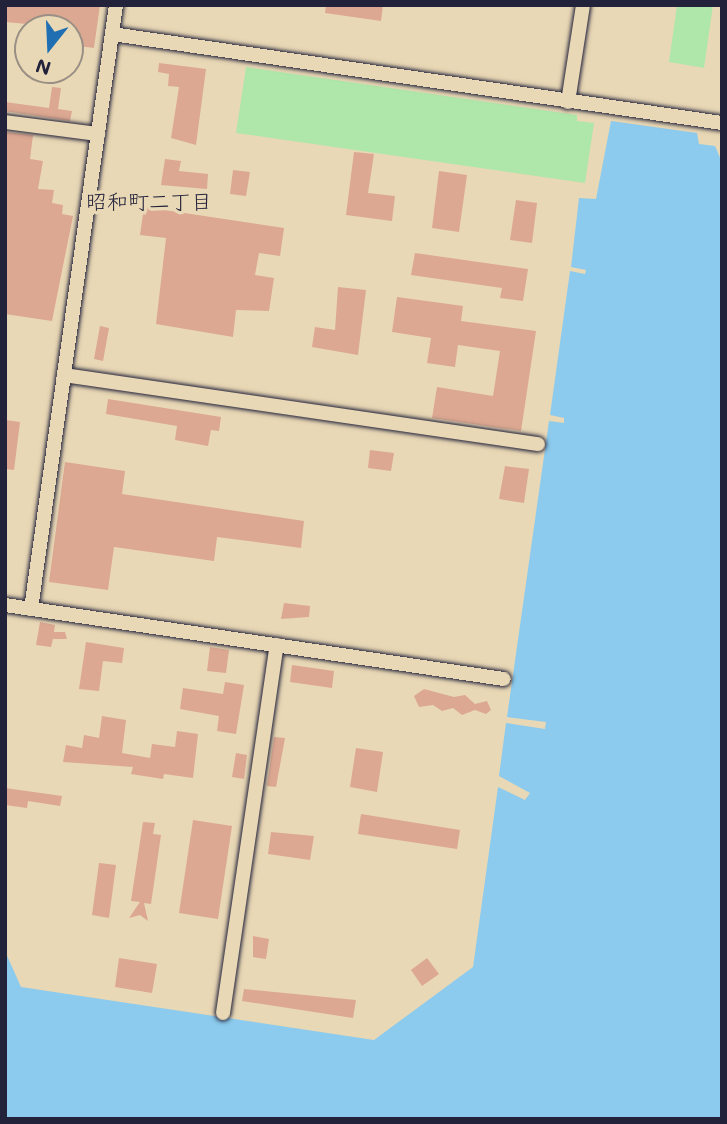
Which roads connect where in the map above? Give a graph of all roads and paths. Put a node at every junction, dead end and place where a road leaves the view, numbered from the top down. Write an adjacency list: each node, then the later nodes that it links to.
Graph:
1 (116, 5): 3 (street)
2 (583, 5): 4 (street)
3 (112, 34): 4 (street); 7 (street)
4 (568, 102): 6 (street)
5 (5, 122): 7 (street)
6 (722, 122)
7 (98, 134): 10 (street)
8 (722, 291): 9 (path)
9 (720, 298)
10 (64, 375): 11 (street); 13 (street)
11 (538, 444)
12 (5, 605): 13 (street)
13 (31, 609): 14 (street)
14 (277, 645): 15 (street); 16 (street)
15 (505, 679)
16 (223, 1013)

